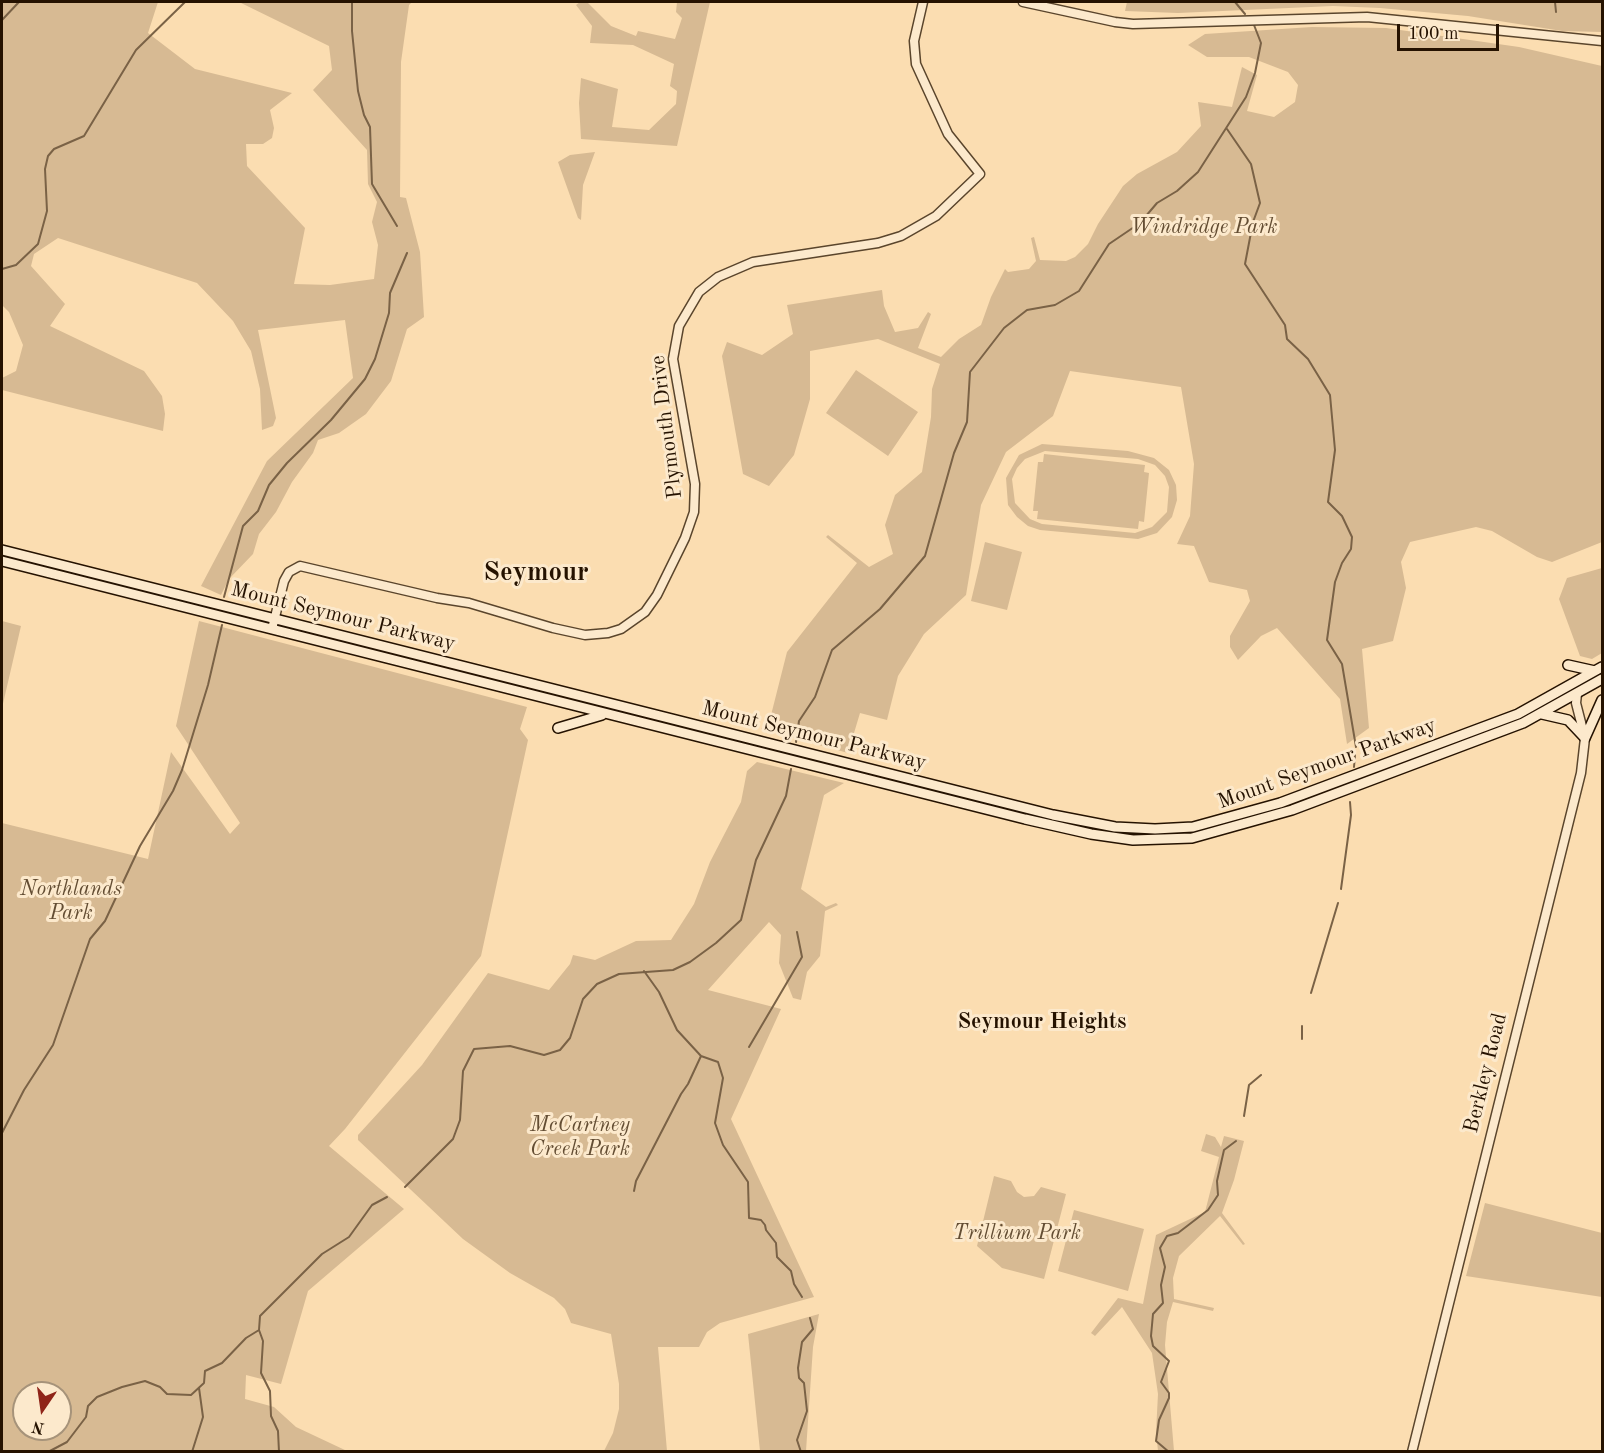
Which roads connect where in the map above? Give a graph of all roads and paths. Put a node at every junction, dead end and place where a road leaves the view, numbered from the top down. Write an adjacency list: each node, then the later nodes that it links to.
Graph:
1 (923, 2): 6 (street, Plymouth Drive)
2 (1023, 2): 3 (street)
3 (1602, 41)
4 (2, 550): 6 (main road, Mount Seymour Parkway)
5 (2, 561): 7 (main road, Mount Seymour Parkway)
6 (275, 618): 7 (street, Plymouth Drive); 9 (main road, Mount Seymour Parkway)
7 (272, 629): 14 (main road, Mount Seymour Parkway)
8 (1568, 665): 9 (main road)
9 (1599, 669)
10 (1602, 679): 11 (main road, Mount Seymour Parkway)
11 (1574, 699): 13 (main road, Mount Seymour Parkway); 16 (street, Berkley Road)
12 (1602, 700): 16 (main road)
13 (1542, 714): 14 (main road, Mount Seymour Parkway); 16 (main road)
14 (604, 715): 15 (main road)
15 (558, 728)
16 (1585, 738): 17 (street, Berkley Road)
17 (1412, 1452)

